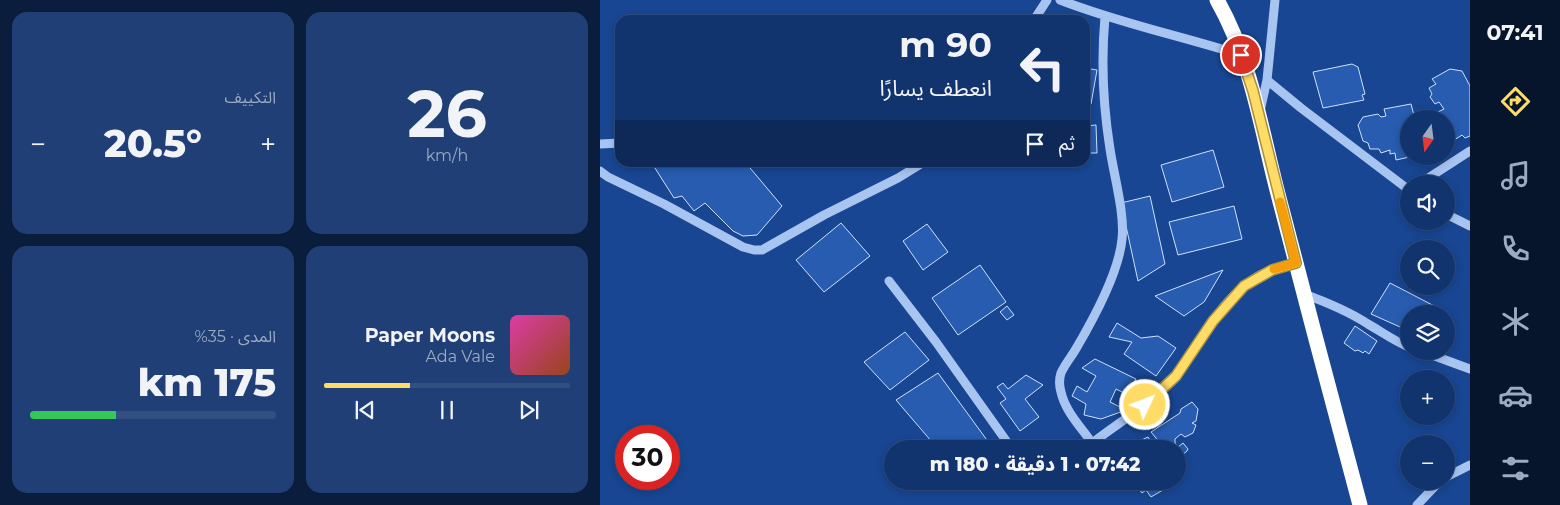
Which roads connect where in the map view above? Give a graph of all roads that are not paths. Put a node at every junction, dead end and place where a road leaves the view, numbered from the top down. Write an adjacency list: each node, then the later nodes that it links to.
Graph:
1 (1046, 0): 5 (street)
2 (1060, 0): 6 (street)
3 (1217, 0): 7 (highway)
4 (1276, 0): 8 (street)
5 (1037, 15)
6 (1104, 17): 7 (street); 26 (street)
7 (1241, 55): 9 (highway)
8 (1267, 80): 9 (street); 16 (street)
9 (1260, 116): 19 (highway)
10 (615, 142): 11 (street)
11 (600, 144)
12 (1470, 151): 15 (street)
13 (916, 167): 14 (street)
14 (600, 171)
15 (1433, 175)
16 (1400, 183)
17 (1455, 218): 18 (street)
18 (1470, 226)
19 (1296, 263): 21 (highway); 27 (street)
20 (889, 281): 25 (street)
21 (1304, 294): 22 (street); 31 (highway)
22 (1400, 343)
23 (1446, 360): 24 (street)
24 (1470, 369)
25 (1006, 440)
26 (1086, 440)
27 (1097, 440)
28 (1470, 465): 29 (street)
29 (1455, 472)
30 (1431, 490): 32 (street)
31 (1360, 505)
32 (1417, 505)

